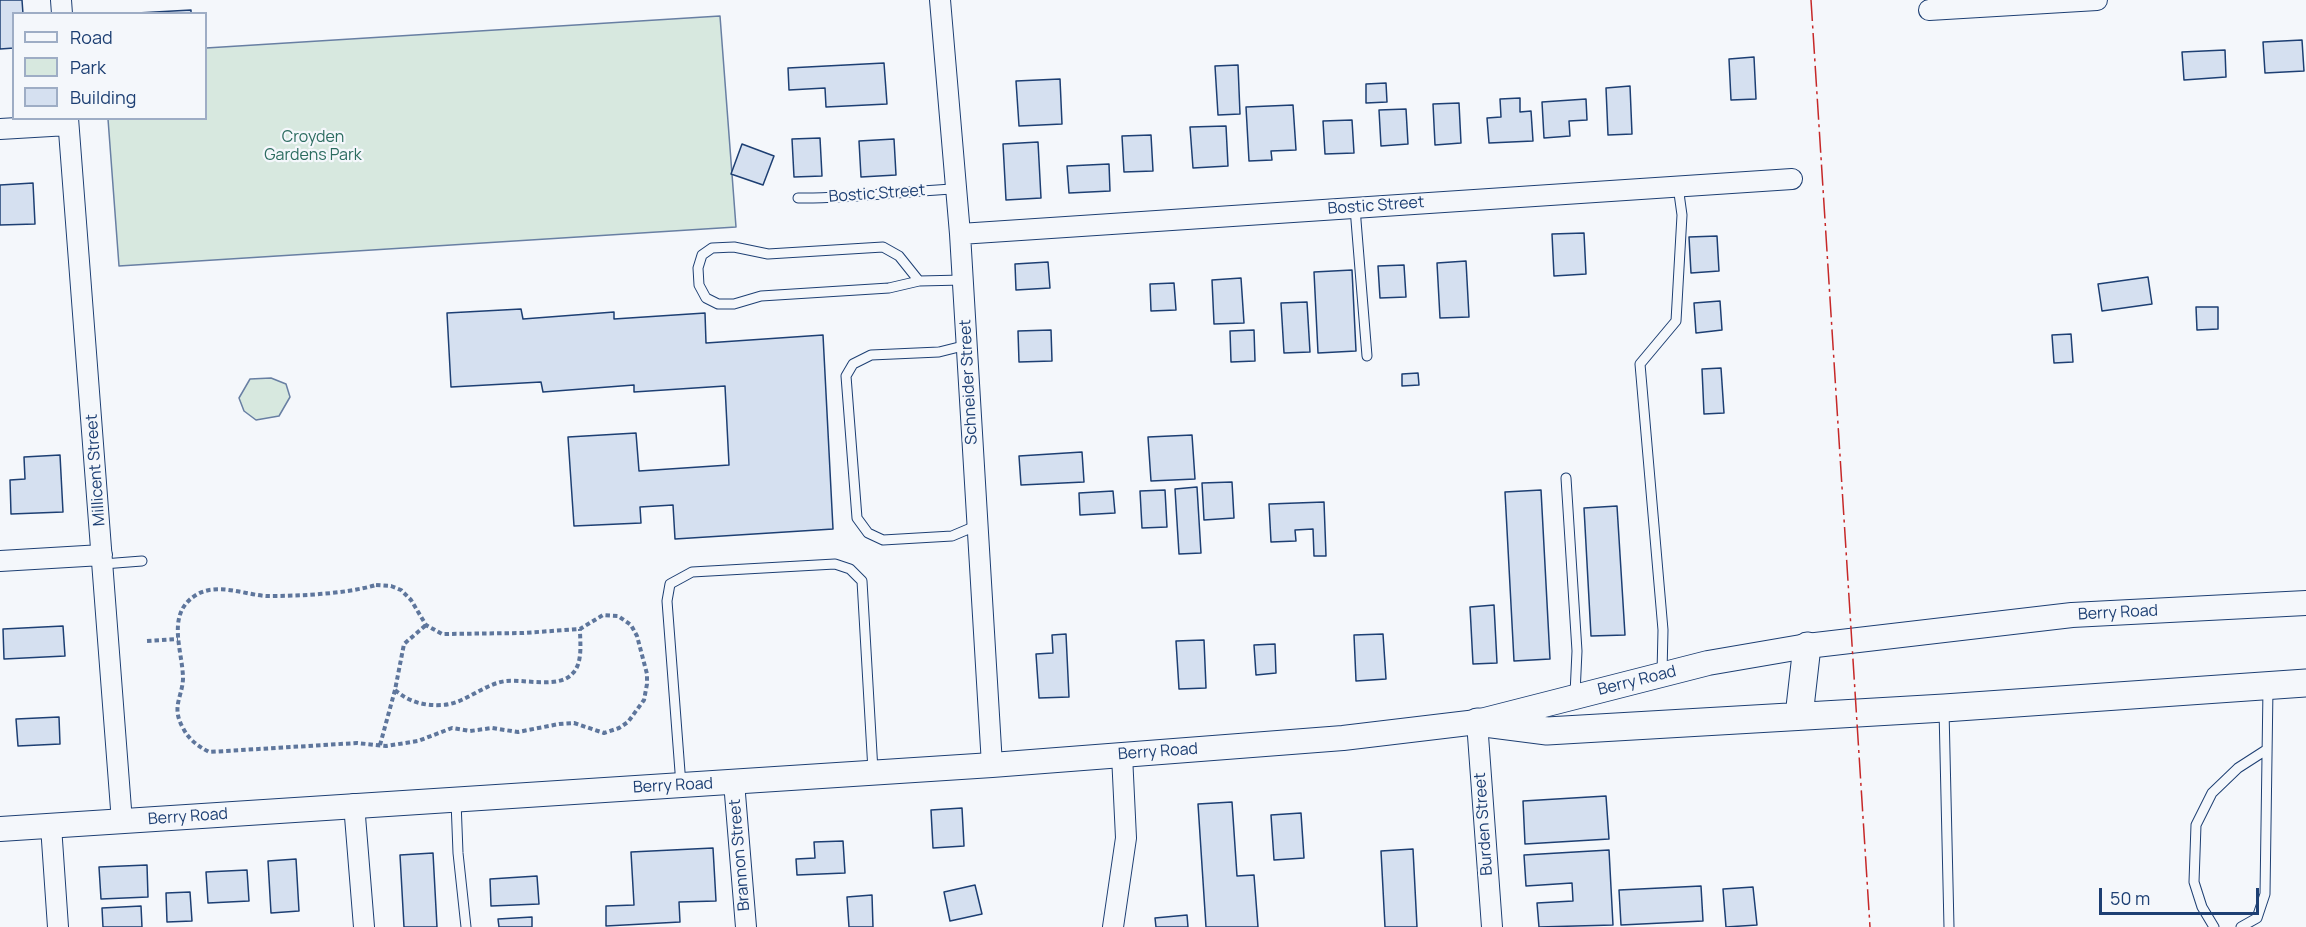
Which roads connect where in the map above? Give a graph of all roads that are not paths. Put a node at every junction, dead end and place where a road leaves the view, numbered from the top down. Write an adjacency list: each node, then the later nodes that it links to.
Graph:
1 (940, 0): 8 (street, Schneider Street)
2 (2097, 0): 3 (street)
3 (1929, 10)
4 (68, 122): 5 (street); 18 (street, Millicent Street)
5 (0, 129)
6 (1792, 179): 7 (street, Bostic Street)
7 (1678, 186): 10 (street, Bostic Street); 23 (lane)
8 (956, 189): 9 (lane, Bostic Street); 11 (street, Schneider Street)
9 (798, 198)
10 (1355, 208): 11 (street, Bostic Street); 15 (lane)
11 (960, 234): 12 (street, Schneider Street)
12 (963, 280): 13 (lane); 14 (street, Schneider Street)
13 (919, 281): 13 (lane)
14 (967, 345): 17 (street, Schneider Street); 17 (lane)
15 (1367, 356)
16 (1566, 478): 26 (lane)
17 (978, 525): 32 (street, Schneider Street)
18 (102, 559): 19 (street); 20 (lane); 38 (street, Millicent Street)
19 (0, 561)
20 (142, 561)
21 (2306, 603): 22 (street, Berry Road)
22 (1807, 646): 23 (street, Berry Road); 28 (main road)
23 (1662, 675): 26 (street, Berry Road)
24 (2306, 683): 25 (main road)
25 (2268, 686): 27 (main road); 30 (lane)
26 (1575, 697): 29 (street, Berry Road)
27 (1944, 708): 28 (main road); 47 (lane)
28 (1799, 716): 29 (main road)
29 (1477, 722): 31 (street, Berry Road); 46 (street, Burden Street)
30 (2266, 750): 48 (lane); 49 (lane)
31 (1122, 755): 32 (street, Berry Road); 45 (street)
32 (992, 765): 33 (street, Berry Road)
33 (873, 773): 34 (street, Berry Road); 35 (lane)
34 (734, 782): 35 (street, Berry Road); 44 (street, Brannon Street)
35 (681, 785): 36 (street, Berry Road)
36 (456, 798): 37 (street, Berry Road); 43 (lane)
37 (354, 804): 38 (street, Berry Road); 42 (street)
38 (122, 822): 39 (street, Berry Road)
39 (51, 826): 40 (street, Berry Road); 41 (street)
40 (0, 829)
41 (58, 927)
42 (364, 927)
43 (466, 927)
44 (746, 927)
45 (1113, 927)
46 (1492, 927)
47 (1949, 927)
48 (2214, 927)
49 (2241, 927)

